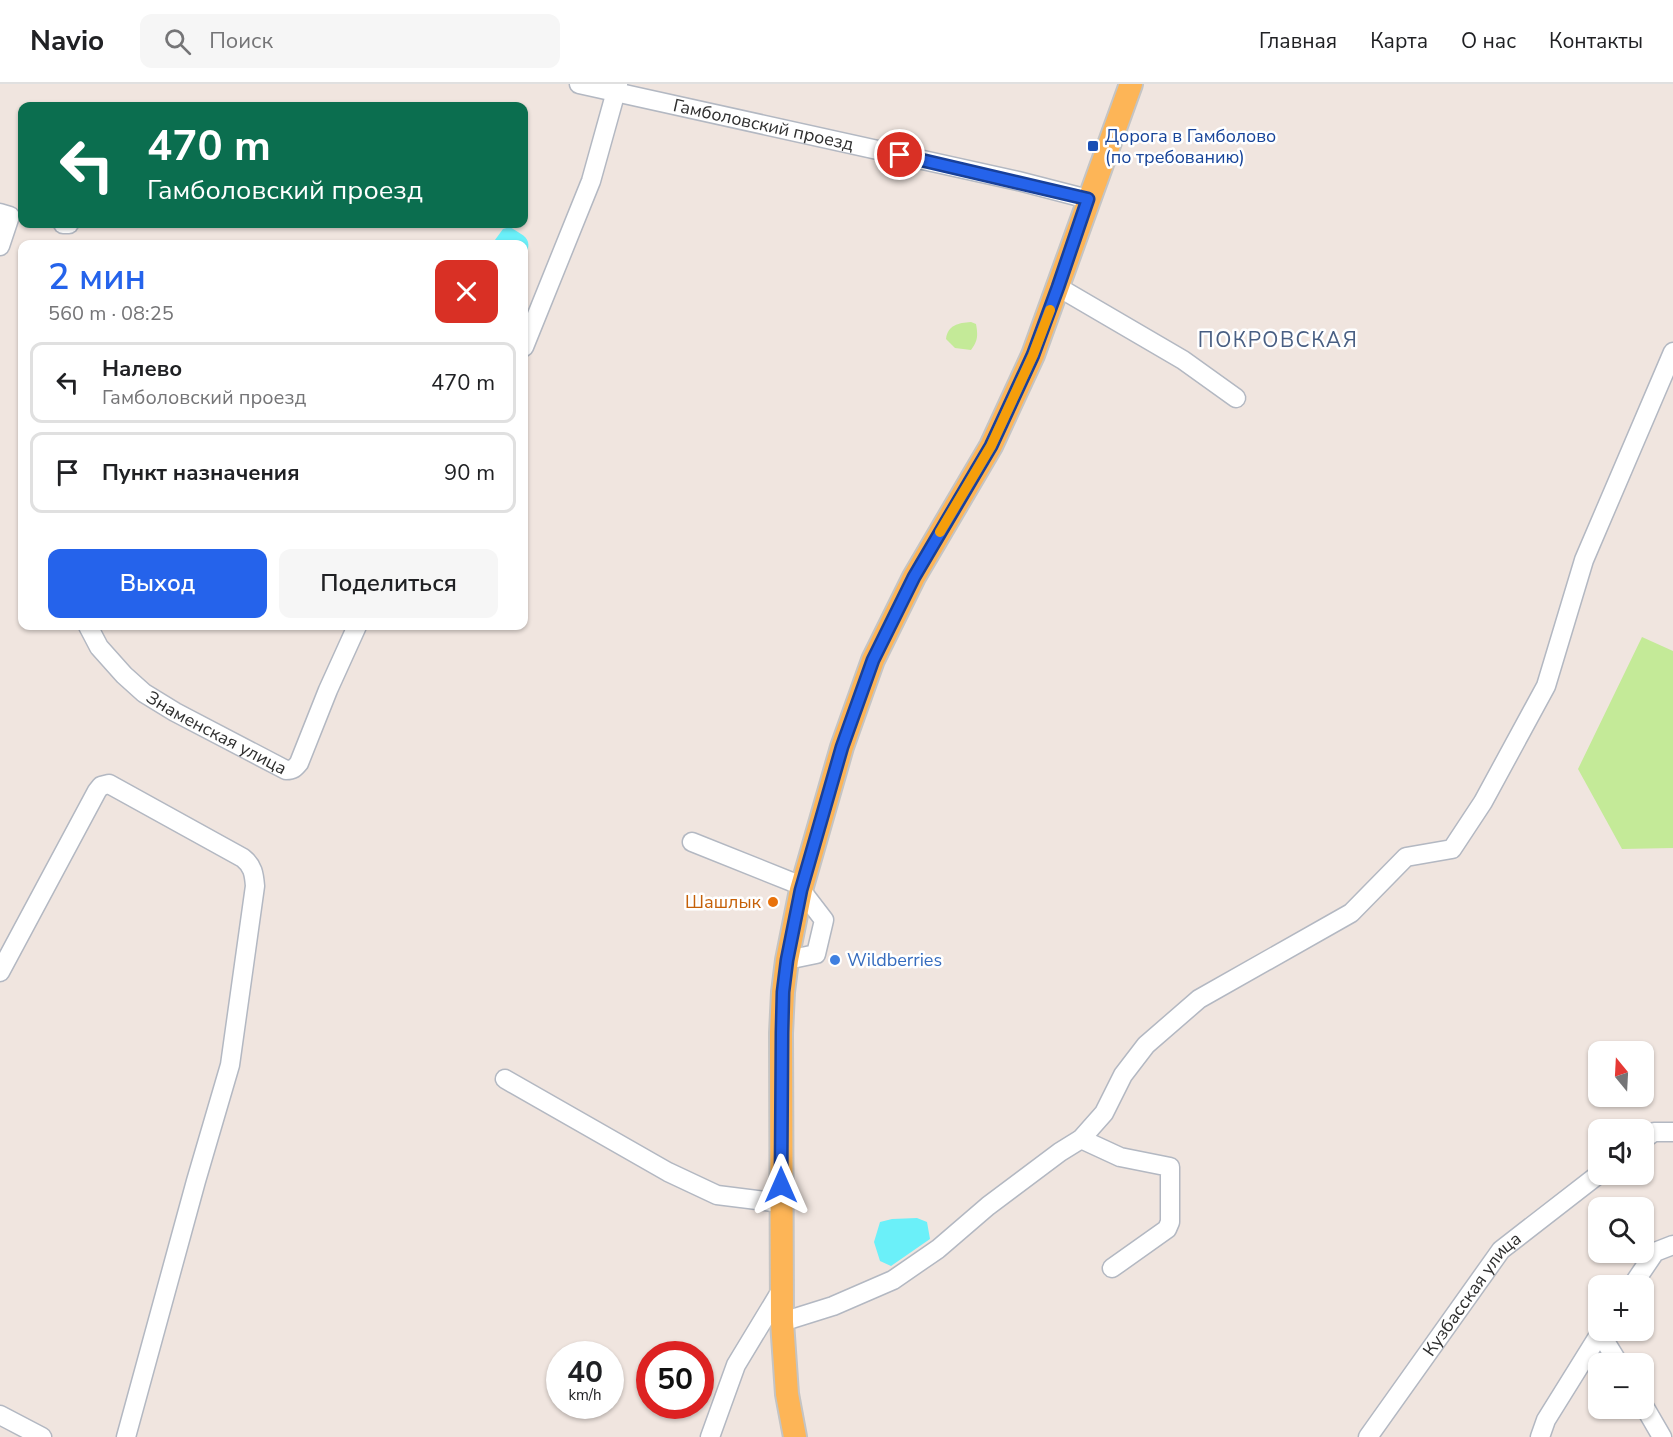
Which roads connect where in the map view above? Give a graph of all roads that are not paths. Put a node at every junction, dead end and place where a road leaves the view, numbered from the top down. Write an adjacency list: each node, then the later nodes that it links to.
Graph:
1 (579, 84): 3 (street, Гамболовский проезд)
2 (1131, 84): 4 (main road)
3 (617, 88): 4 (street, Гамболовский проезд); 8 (street)
4 (1088, 199): 7 (main road)
5 (11, 216): 6 (street)
6 (0, 246)
7 (1058, 287): 10 (street); 14 (main road)
8 (528, 337)
9 (1672, 358): 19 (street)
10 (1236, 398)
11 (90, 630): 12 (street, Знаменская улица)
12 (355, 630)
13 (692, 842): 14 (street)
14 (801, 888): 21 (main road)
15 (0, 972): 31 (street)
16 (505, 1078): 21 (street)
17 (1654, 1132): 18 (street)
18 (1673, 1132)
19 (1081, 1139): 23 (street); 26 (street)
20 (1588, 1183): 34 (street, Кузбасская улица)
21 (782, 1203): 25 (main road)
22 (1673, 1245): 24 (street)
23 (1112, 1268)
24 (1639, 1275)
25 (782, 1289): 26 (main road); 32 (street)
26 (782, 1322): 33 (main road)
27 (1595, 1341): 35 (street)
28 (0, 1415): 30 (street)
29 (1652, 1419): 36 (street)
30 (42, 1437)
31 (126, 1437)
32 (710, 1437)
33 (795, 1437)
34 (1368, 1437)
35 (1540, 1437)
36 (1662, 1437)

